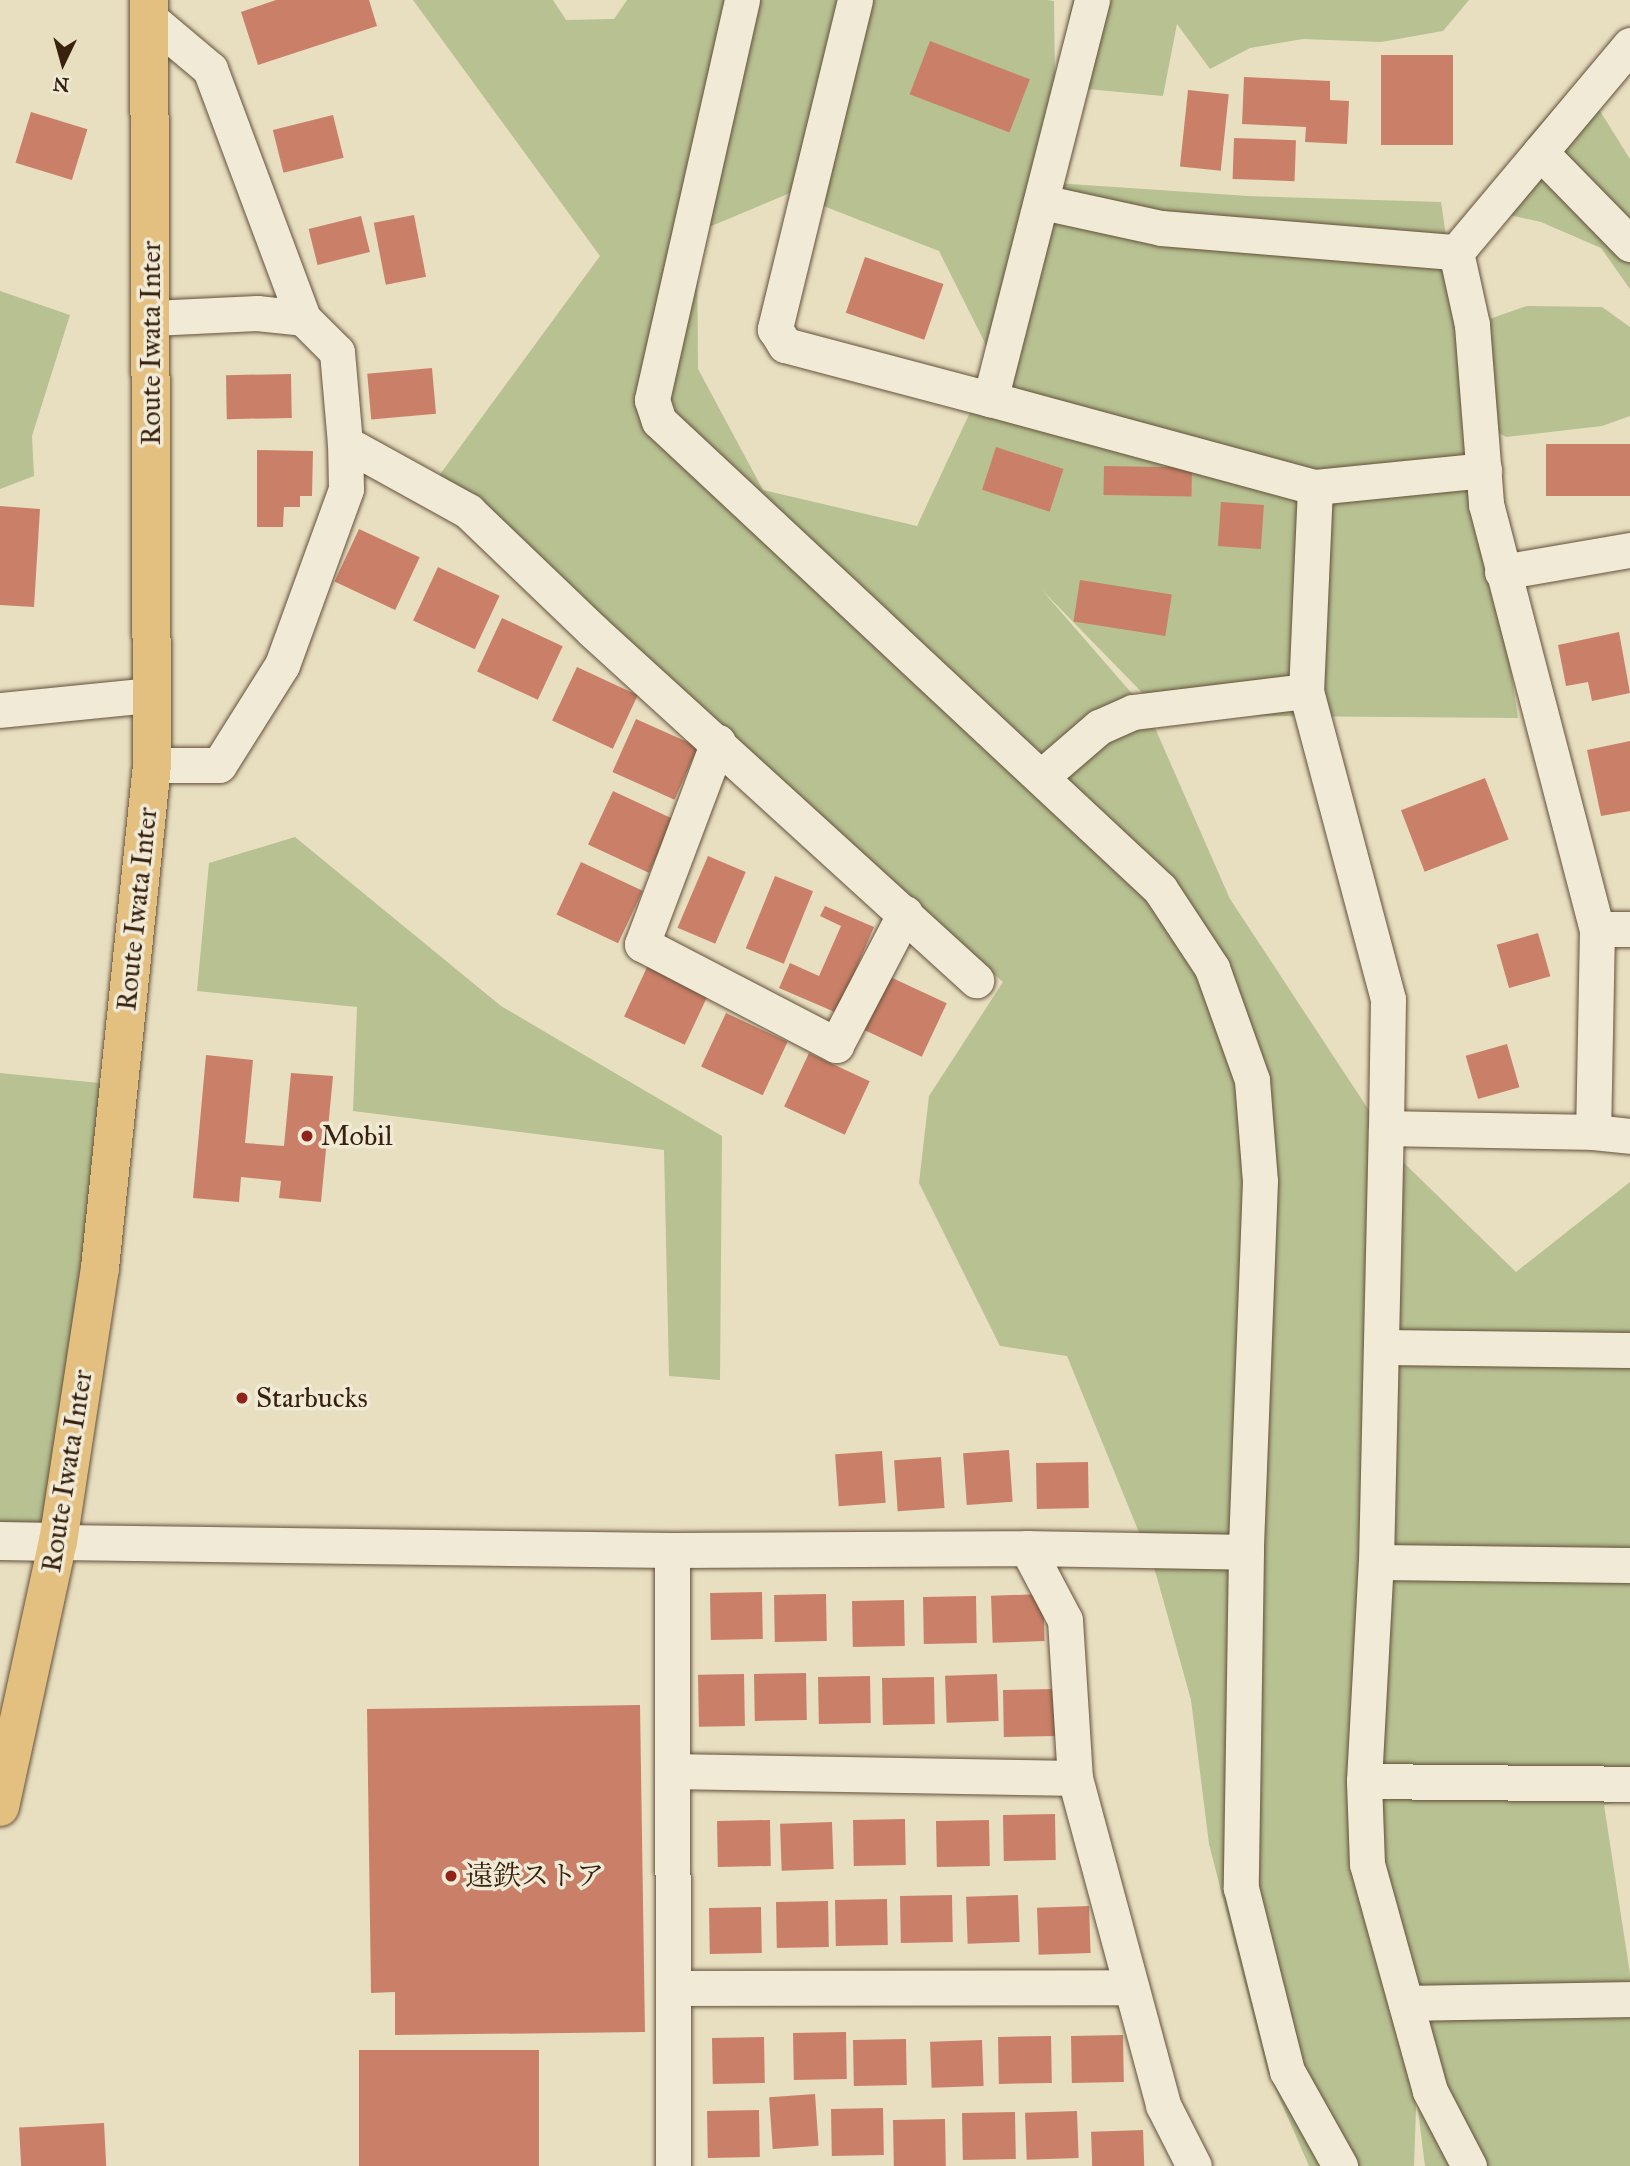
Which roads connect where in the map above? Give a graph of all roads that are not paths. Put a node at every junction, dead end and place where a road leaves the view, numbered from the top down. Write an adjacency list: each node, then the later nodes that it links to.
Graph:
1 (742, 0): 23 (street)
2 (855, 0): 12 (street)
3 (1092, 0): 7 (street)
4 (148, 9): 10 (main road, Route Iwata Inter); 11 (street)
5 (1630, 45): 6 (street)
6 (1540, 152): 8 (street); 9 (street)
7 (1042, 202): 9 (street); 12 (street)
8 (1630, 244)
9 (1457, 252): 14 (street)
10 (152, 318): 11 (street); 19 (main road, Route Iwata Inter)
11 (303, 318): 13 (street)
12 (990, 399): 15 (street)
13 (345, 443): 21 (street); 22 (street)
14 (1484, 470): 15 (street); 17 (street)
15 (1315, 487): 18 (street)
16 (1630, 550): 17 (street)
17 (1502, 572): 25 (street)
18 (1306, 691): 23 (street); 27 (street)
19 (151, 695): 20 (street); 22 (main road, Route Iwata Inter)
20 (0, 710)
21 (718, 742): 24 (street); 24 (street)
22 (152, 765): 33 (main road, Route Iwata Inter)
23 (1041, 777): 36 (street)
24 (905, 913): 26 (street)
25 (1613, 929): 28 (street)
26 (976, 980)
27 (1386, 1128): 28 (street); 30 (street)
28 (1593, 1132): 29 (street)
29 (1630, 1136)
30 (1381, 1347): 31 (street); 37 (street)
31 (1630, 1350)
32 (0, 1541): 33 (street)
33 (58, 1542): 35 (street); 43 (main road, Route Iwata Inter)
34 (1027, 1548): 35 (street); 36 (street); 40 (street)
35 (672, 1550): 39 (street)
36 (1246, 1552): 50 (street)
37 (1376, 1562): 38 (street); 41 (street)
38 (1630, 1565)
39 (673, 1771): 40 (street); 45 (street)
40 (1075, 1778): 44 (street)
41 (1364, 1781): 42 (street); 47 (street)
42 (1630, 1784)
43 (0, 1807)
44 (1131, 1986): 45 (street); 49 (street)
45 (673, 1988): 48 (street)
46 (1630, 1999): 47 (street)
47 (1406, 2003): 51 (street)
48 (673, 2166)
49 (1194, 2166)
50 (1340, 2166)
51 (1469, 2166)

